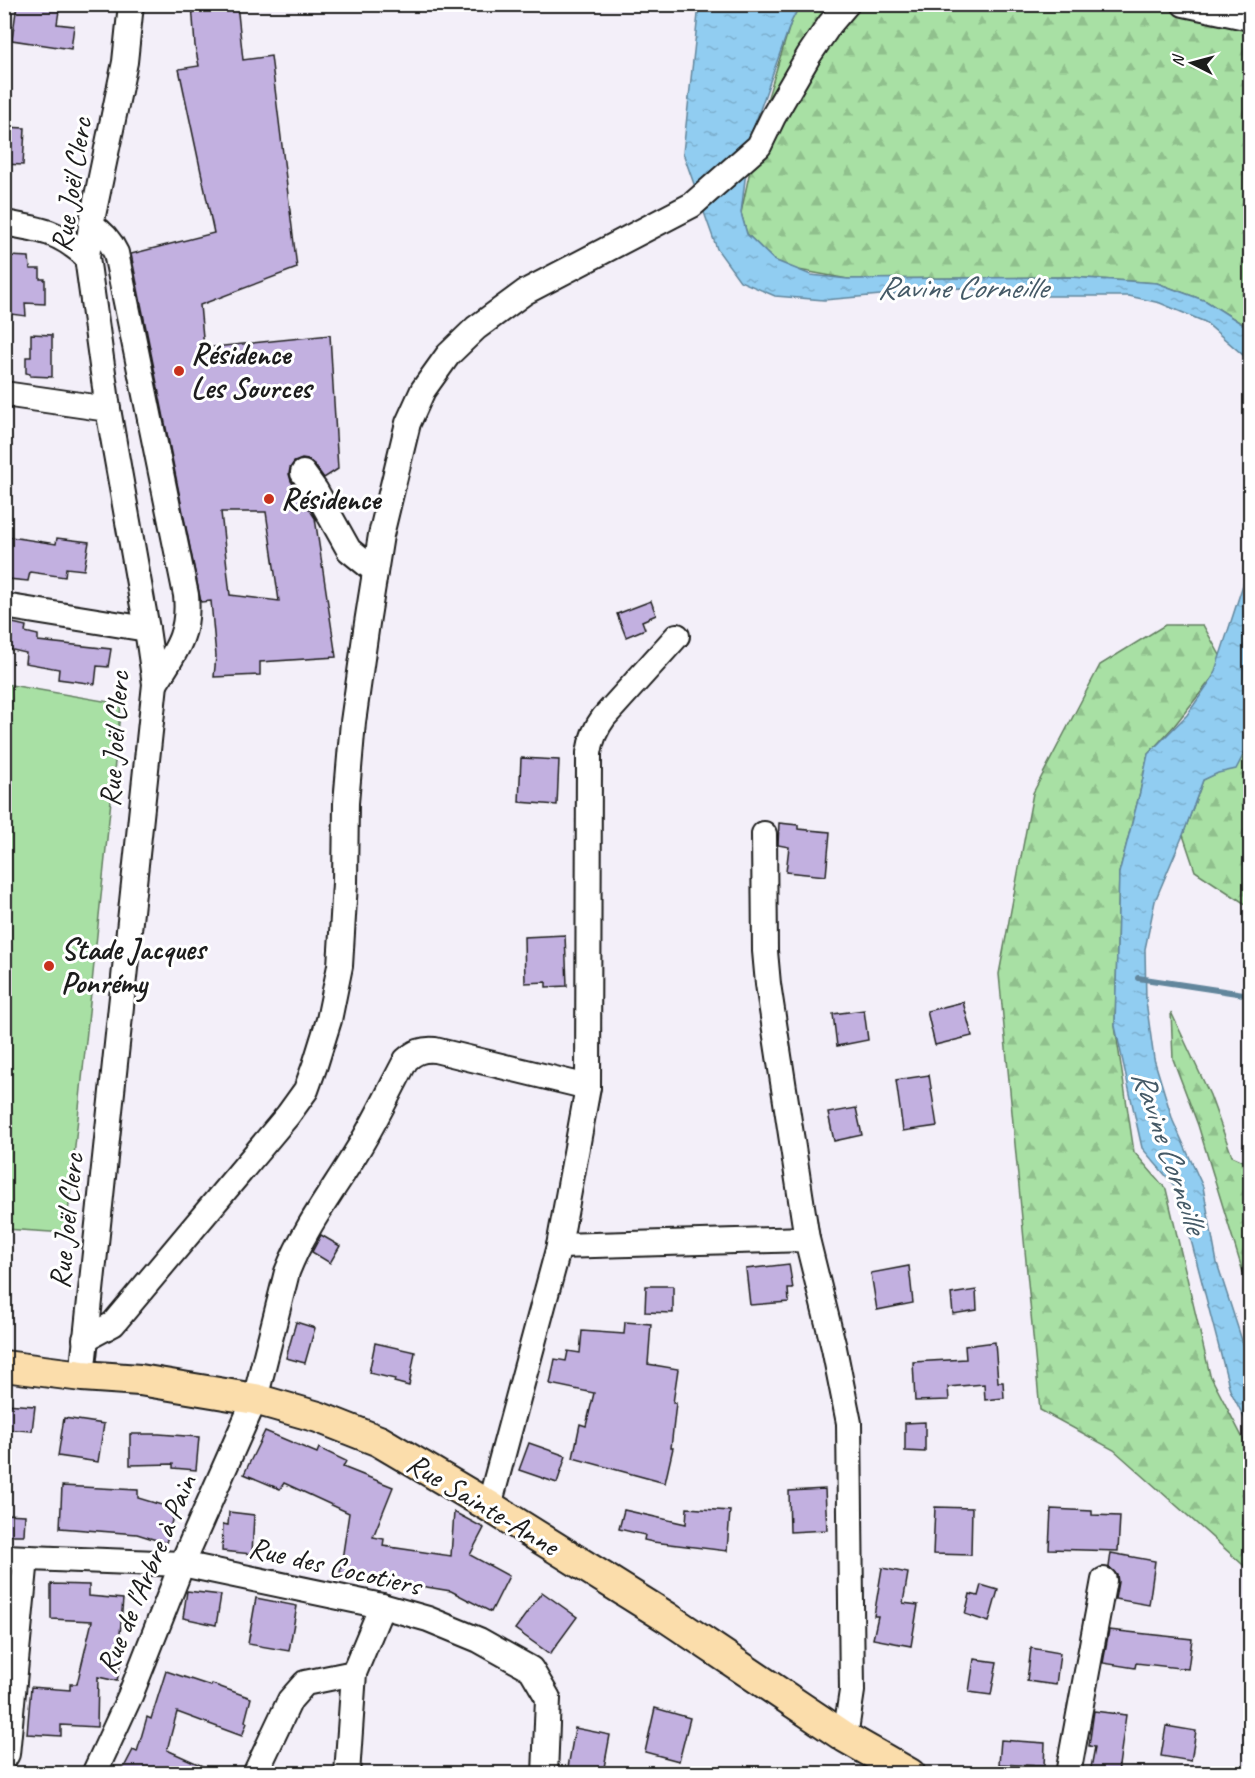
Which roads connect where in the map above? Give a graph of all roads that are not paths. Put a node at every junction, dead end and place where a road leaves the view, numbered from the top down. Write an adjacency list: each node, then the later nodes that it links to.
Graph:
1 (131, 4): 6 (street, Rue Joël Clerc)
2 (847, 4): 11 (street)
3 (1184, 4): 4 (street)
4 (1251, 18)
5 (4, 223): 7 (street)
6 (91, 225): 7 (street, Rue Joël Clerc); 15 (street)
7 (87, 257): 9 (street, Rue Joël Clerc)
8 (4, 394): 9 (street)
9 (108, 409): 13 (street, Rue Joël Clerc)
10 (303, 473): 11 (street)
11 (375, 571): 20 (street)
12 (4, 606): 13 (street)
13 (147, 629): 15 (street, Rue Joël Clerc)
14 (677, 636): 17 (street)
15 (155, 684): 20 (street, Rue Joël Clerc)
16 (764, 834): 18 (street)
17 (588, 1087): 19 (street); 23 (street, Rue de l'Arbre à Pain)
18 (807, 1239): 19 (street); 30 (street)
19 (559, 1246): 24 (street)
20 (84, 1339): 22 (street, Rue Joël Clerc)
21 (4, 1366): 22 (main road, Rue Sainte-Anne)
22 (82, 1376): 23 (main road, Rue Sainte-Anne)
23 (255, 1399): 24 (main road, Rue Sainte-Anne); 26 (street, Rue de l'Arbre à Pain)
24 (489, 1506): 30 (main road, Rue Sainte-Anne)
25 (15, 1557): 26 (street, Rue des Cocotiers); 31 (street)
26 (183, 1564): 28 (street, Rue des Cocotiers); 32 (street, Rue de l'Arbre à Pain)
27 (1104, 1581): 37 (street)
28 (382, 1606): 29 (street); 35 (street, Rue des Cocotiers)
29 (354, 1673): 33 (street); 34 (street)
30 (845, 1737): 36 (main road, Rue Sainte-Anne)
31 (4, 1759)
32 (94, 1773)
33 (255, 1773)
34 (348, 1773)
35 (545, 1773)
36 (910, 1773)
37 (1068, 1773)

